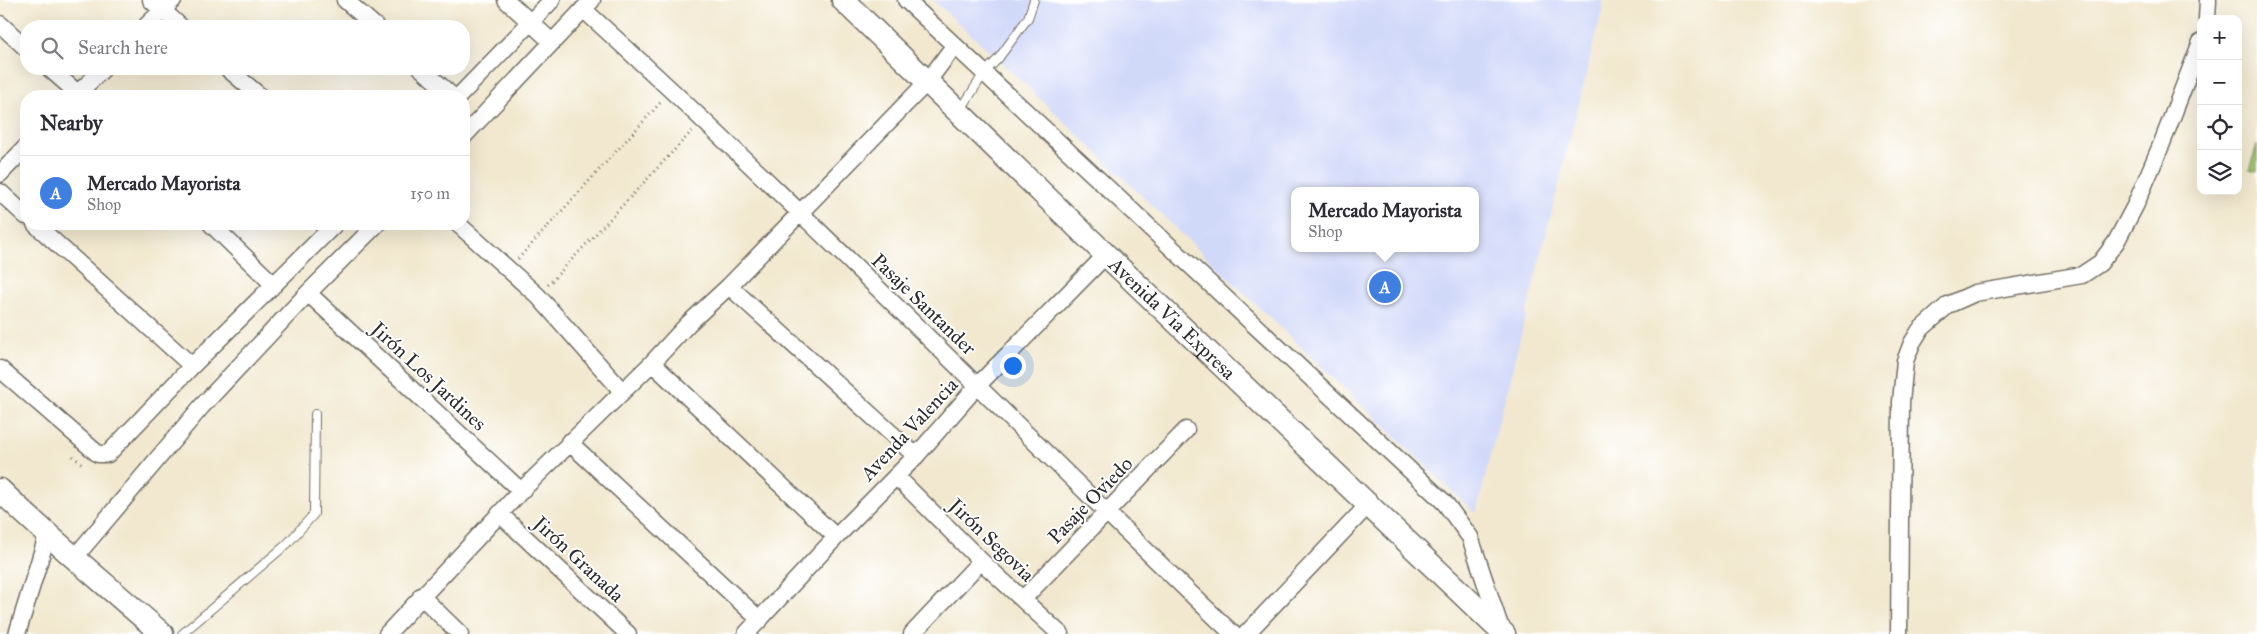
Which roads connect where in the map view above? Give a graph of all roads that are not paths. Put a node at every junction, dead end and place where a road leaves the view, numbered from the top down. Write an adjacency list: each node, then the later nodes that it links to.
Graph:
1 (345, 0): 13 (street)
2 (506, 0): 14 (street)
3 (552, 0): 14 (street)
4 (843, 0): 25 (main road, Avenida Via Expresa)
5 (906, 0): 18 (street)
6 (1034, 0): 20 (lane)
7 (2208, 0): 10 (street)
8 (162, 4): 11 (street); 12 (street)
9 (587, 5): 17 (street); 37 (street, Pasaje Santander)
10 (2207, 15)
11 (150, 20)
12 (175, 20)
13 (367, 20)
14 (530, 23): 17 (street); 30 (street)
15 (0, 24): 16 (street)
16 (20, 42)
17 (552, 42): 32 (street)
18 (954, 46): 20 (street); 25 (street)
19 (2197, 52): 81 (street)
20 (984, 73): 31 (lane); 69 (street)
21 (56, 75): 26 (street)
22 (97, 75): 27 (street)
23 (235, 75): 28 (street)
24 (429, 75): 29 (street)
25 (928, 81): 31 (main road, Avenida Via Expresa); 37 (street)
26 (73, 90)
27 (83, 90)
28 (253, 90)
29 (445, 90)
30 (465, 90)
31 (959, 113): 43 (main road, Avenida Via Expresa)
32 (470, 130)
33 (20, 153): 34 (street)
34 (0, 174)
35 (0, 192): 36 (street)
36 (20, 210)
37 (798, 213): 45 (street); 50 (street, Pasaje Santander)
38 (42, 230): 48 (street)
39 (217, 230): 44 (street)
40 (329, 230): 44 (street)
41 (371, 230): 46 (street)
42 (465, 230): 51 (street)
43 (1106, 255): 50 (street, Avenda Valencia); 59 (main road, Avenida Via Expresa)
44 (274, 285): 48 (street)
45 (730, 286): 47 (street); 55 (street)
46 (308, 293): 58 (street, Jirón Los Jardines); 64 (street)
47 (652, 363): 51 (street); 63 (street)
48 (192, 366): 49 (street)
49 (0, 369)
50 (978, 386): 55 (street, Avenda Valencia); 61 (street, Pasaje Santander)
51 (622, 391): 54 (street)
52 (315, 414): 72 (lane)
53 (1186, 430): 61 (street, Pasaje Oviedo)
54 (569, 442): 58 (street); 68 (street)
55 (916, 456): 56 (street, Avenda Valencia)
56 (896, 476): 63 (street, Avenda Valencia); 65 (street, Jirón Segovia)
57 (0, 490): 62 (main road)
58 (521, 491): 60 (street)
59 (1369, 504): 69 (main road, Avenida Via Expresa); 80 (street)
60 (500, 514): 66 (street); 75 (street, Jirón Granada)
61 (1106, 514): 67 (street, Pasaje Oviedo); 79 (street, Pasaje Santander)
62 (47, 536): 64 (main road); 70 (street)
63 (836, 537): 68 (street, Avenda Valencia)
64 (75, 557): 71 (main road)
65 (981, 561): 67 (street, Jirón Segovia); 77 (street)
66 (421, 596): 73 (street); 74 (street)
67 (1023, 599): 78 (street, Jirón Segovia)
68 (760, 620): 76 (street, Avenda Valencia)
69 (1503, 633)
70 (17, 634)
71 (162, 634)
72 (182, 634)
73 (387, 634)
74 (460, 634)
75 (628, 634)
76 (746, 634)
77 (912, 634)
78 (1060, 634)
79 (1233, 634)
80 (1246, 634)
81 (1899, 634)

